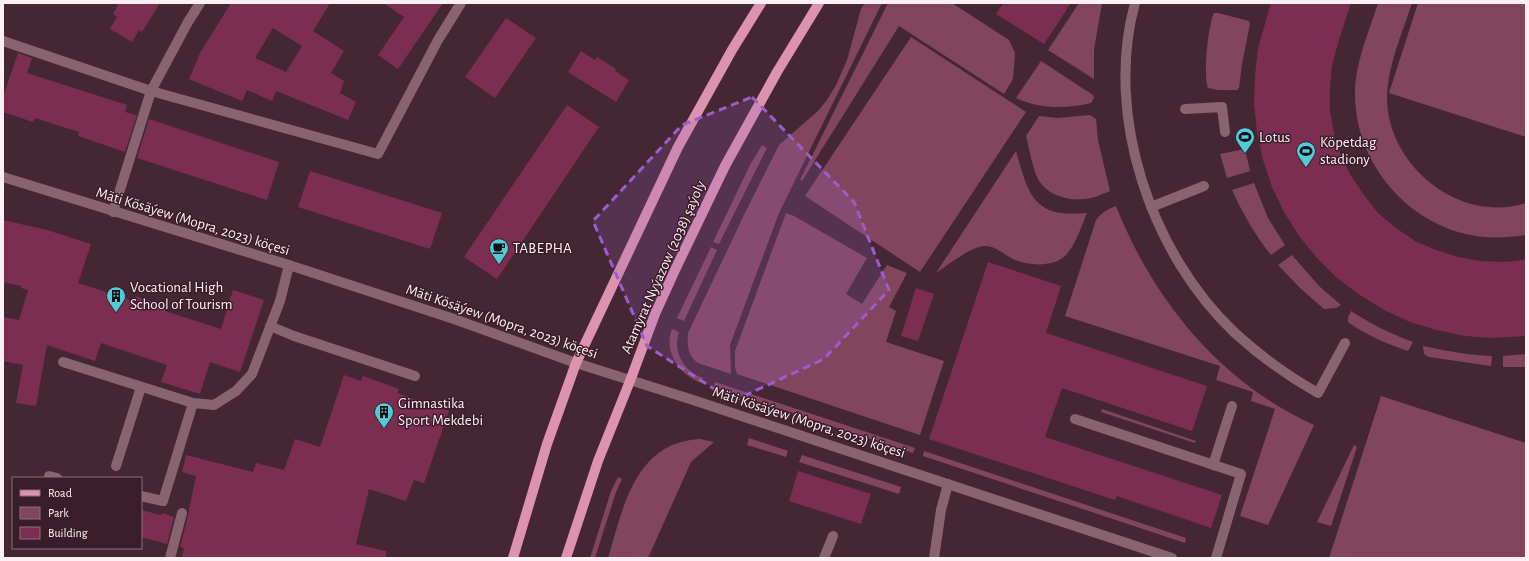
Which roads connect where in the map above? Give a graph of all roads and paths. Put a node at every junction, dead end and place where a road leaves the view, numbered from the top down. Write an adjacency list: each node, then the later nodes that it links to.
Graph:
1 (200, 3): 7 (street)
2 (461, 3): 7 (street)
3 (761, 3): 18 (main road)
4 (819, 3): 20 (main road, Atamyrat Nyýazow (2038) şaýoly)
5 (1135, 3): 12 (street)
6 (3, 42): 7 (street)
7 (151, 91): 13 (street)
8 (1185, 109): 9 (street)
9 (1225, 132)
10 (3, 177): 13 (street, Mäti Kösäýew (Mopra, 2023) köçesi)
11 (1204, 186): 12 (street)
12 (1151, 207): 16 (street)
13 (113, 212): 14 (street, Mäti Kösäýew (Mopra, 2023) köçesi)
14 (289, 266): 15 (street); 18 (street, Mäti Kösäýew (Mopra, 2023) köçesi)
15 (270, 326): 19 (street); 22 (street)
16 (1345, 343)
17 (63, 362): 21 (street)
18 (576, 363): 20 (street, Mäti Kösäýew (Mopra, 2023) köçesi); 32 (main road)
19 (415, 376)
20 (630, 381): 27 (street, Mäti Kösäýew (Mopra, 2023) köçesi); 33 (main road, Atamyrat Nyýazow (2038) şaýoly)
21 (141, 387): 22 (street); 26 (street)
22 (193, 403): 28 (street)
23 (1232, 406): 25 (street)
24 (1075, 420): 25 (street)
25 (1213, 465): 37 (street)
26 (116, 466)
27 (948, 484): 35 (street); 36 (street, Mäti Kösäýew (Mopra, 2023) köçesi)
28 (142, 496)
29 (182, 512): 31 (street)
30 (833, 536): 34 (street)
31 (170, 558)
32 (513, 558)
33 (566, 558)
34 (824, 558)
35 (934, 558)
36 (1172, 558)
37 (1216, 558)

